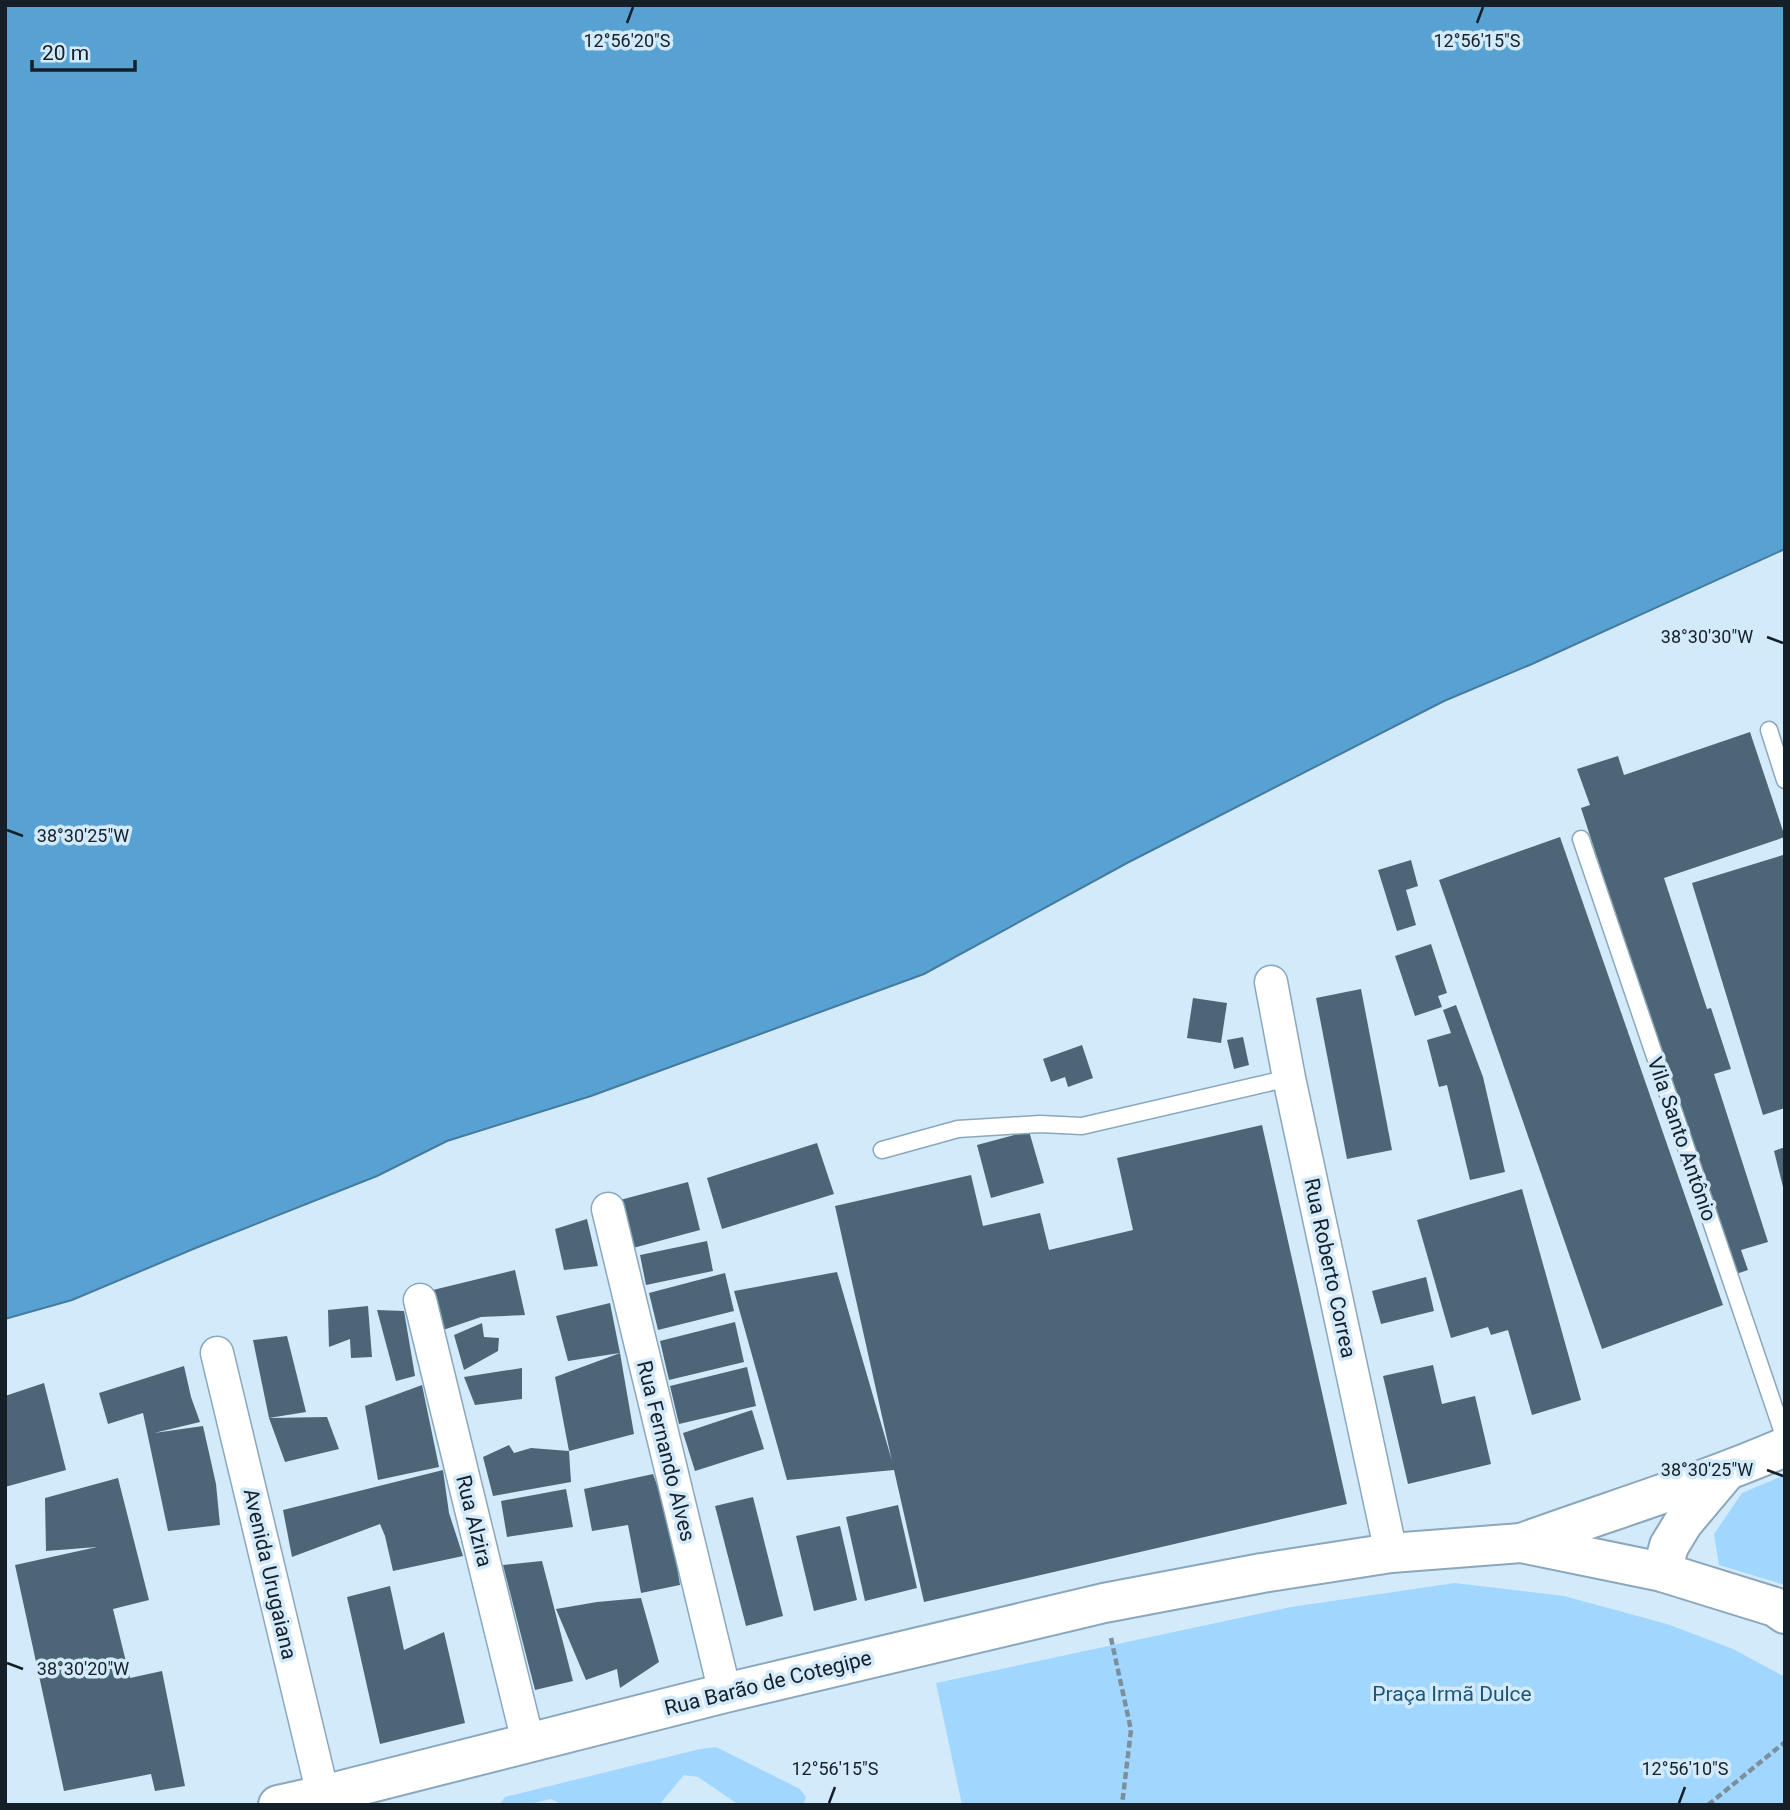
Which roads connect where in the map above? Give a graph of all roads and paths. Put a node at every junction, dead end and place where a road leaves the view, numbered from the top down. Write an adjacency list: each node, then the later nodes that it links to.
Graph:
1 (1769, 730): 2 (lane)
2 (1785, 780)
3 (1581, 839): 10 (lane, Vila Santo Antônio)
4 (1271, 982): 5 (street, Rua Roberto Correa)
5 (1289, 1077): 6 (lane); 14 (street, Rua Roberto Correa)
6 (882, 1150)
7 (608, 1209): 18 (street, Rua Fernando Alves)
8 (420, 1300): 19 (street, Rua Alzira)
9 (217, 1353): 22 (street, Avenida Urugaiana)
10 (1785, 1439)
11 (1785, 1447): 12 (main road)
12 (1725, 1473): 13 (main road); 15 (main road)
13 (1521, 1543): 14 (main road); 15 (main road)
14 (1391, 1553): 16 (main road, Rua Barão de Cotegipe)
15 (1662, 1572): 17 (main road)
16 (1104, 1603): 18 (main road, Rua Barão de Cotegipe); 24 (path)
17 (1785, 1614)
18 (725, 1693): 19 (main road, Rua Barão de Cotegipe)
19 (528, 1742): 21 (main road, Rua Barão de Cotegipe)
20 (1785, 1742): 25 (path)
21 (385, 1792): 22 (main road, Rua Barão de Cotegipe)
22 (324, 1800): 23 (main road, Rua Barão de Cotegipe)
23 (278, 1805)
24 (1122, 1805)
25 (1708, 1805)

